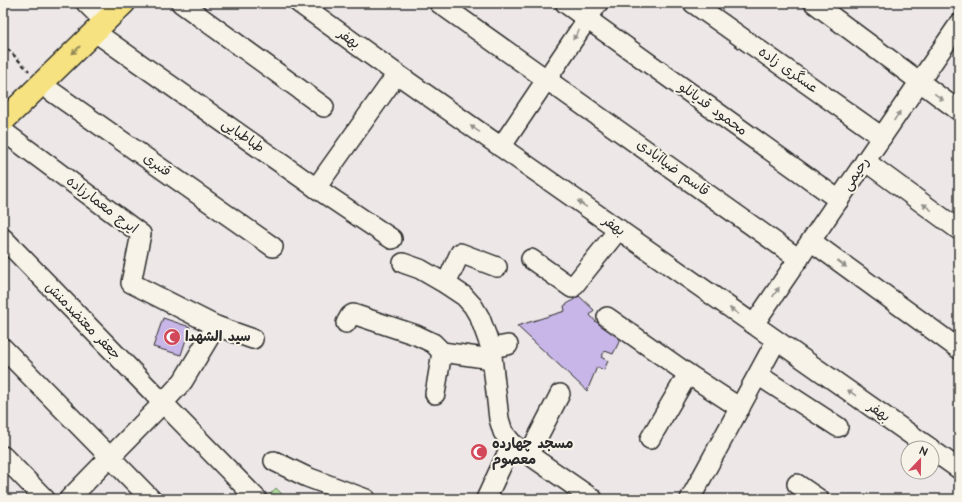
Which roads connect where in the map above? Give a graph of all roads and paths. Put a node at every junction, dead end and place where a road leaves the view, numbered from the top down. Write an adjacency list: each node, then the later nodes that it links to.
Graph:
1 (86, 3): 12 (street, طباطبایی)
2 (124, 3): 12 (main road)
3 (181, 3): 18 (street)
4 (299, 3): 14 (street, بهفر)
5 (439, 3): 15 (street, قاسم ضیاآبادی)
6 (565, 3): 10 (street, محمود قدیانلو)
7 (598, 3): 10 (street)
8 (693, 3): 22 (street, عسگری زاده)
9 (814, 3): 16 (street)
10 (588, 19): 15 (street, one-way to 15); 26 (street, محمود قدیانلو)
11 (959, 24): 16 (street, رحیمی)
12 (100, 27): 17 (main road, one-way to 17); 25 (street, طباطبایی)
13 (3, 44): 17 (path)
14 (397, 74): 23 (street, بهفر, one-way to 14); 25 (street)
15 (547, 78): 23 (street); 33 (street, قاسم ضیاآبادی)
16 (920, 82): 19 (street, one-way to 19); 22 (street, رحیمی, one-way to 16)
17 (41, 84): 20 (main road); 32 (street, قنبری)
18 (324, 107)
19 (959, 111)
20 (3, 121)
21 (3, 131): 41 (street, ایرج معمارزاده)
22 (882, 137): 24 (street, رحیمی)
23 (501, 147): 27 (street, بهفر, one-way to 23)
24 (865, 162): 26 (street, رحیمی); 28 (street, one-way to 24)
25 (316, 188): 30 (street, طباطبایی)
26 (839, 200): 31 (street, رحیمی)
27 (619, 229): 34 (street); 40 (street, بهفر, one-way to 27)
28 (959, 230)
29 (3, 238): 52 (street, جعفر معتضدمنش)
30 (392, 238)
31 (811, 241): 33 (street, رحیمی); 45 (street, one-way to 45)
32 (273, 247)
33 (799, 258): 40 (street, رحیمی, one-way to 33)
34 (531, 259)
35 (403, 263): 37 (street)
36 (497, 268): 37 (street)
37 (446, 284): 46 (street)
38 (607, 317): 48 (street)
39 (346, 323): 47 (street)
40 (754, 324): 43 (street, بهفر)
41 (216, 326): 42 (street); 52 (street)
42 (253, 339)
43 (776, 341): 49 (street); 56 (street, بهفر, one-way to 43)
44 (3, 348): 61 (street)
45 (959, 349)
46 (497, 351): 47 (street); 57 (street)
47 (442, 352): 50 (street)
48 (688, 374): 53 (street); 55 (street)
49 (758, 375): 53 (street); 54 (street)
50 (435, 394)
51 (560, 394): 58 (street)
52 (163, 403): 61 (street); 68 (street, جعفر معتضدمنش)
53 (740, 408): 72 (street)
54 (838, 426)
55 (650, 439)
56 (918, 440)
57 (512, 443): 58 (street); 70 (street)
58 (529, 454): 71 (street)
59 (3, 456): 65 (street)
60 (940, 456): 63 (street)
61 (110, 457): 66 (street); 67 (street)
62 (274, 460): 69 (street)
63 (959, 469)
64 (797, 484): 73 (street)
65 (45, 499)
66 (69, 499)
67 (151, 499)
68 (257, 499)
69 (366, 499)
70 (486, 499)
71 (593, 499)
72 (690, 499)
73 (819, 499)

